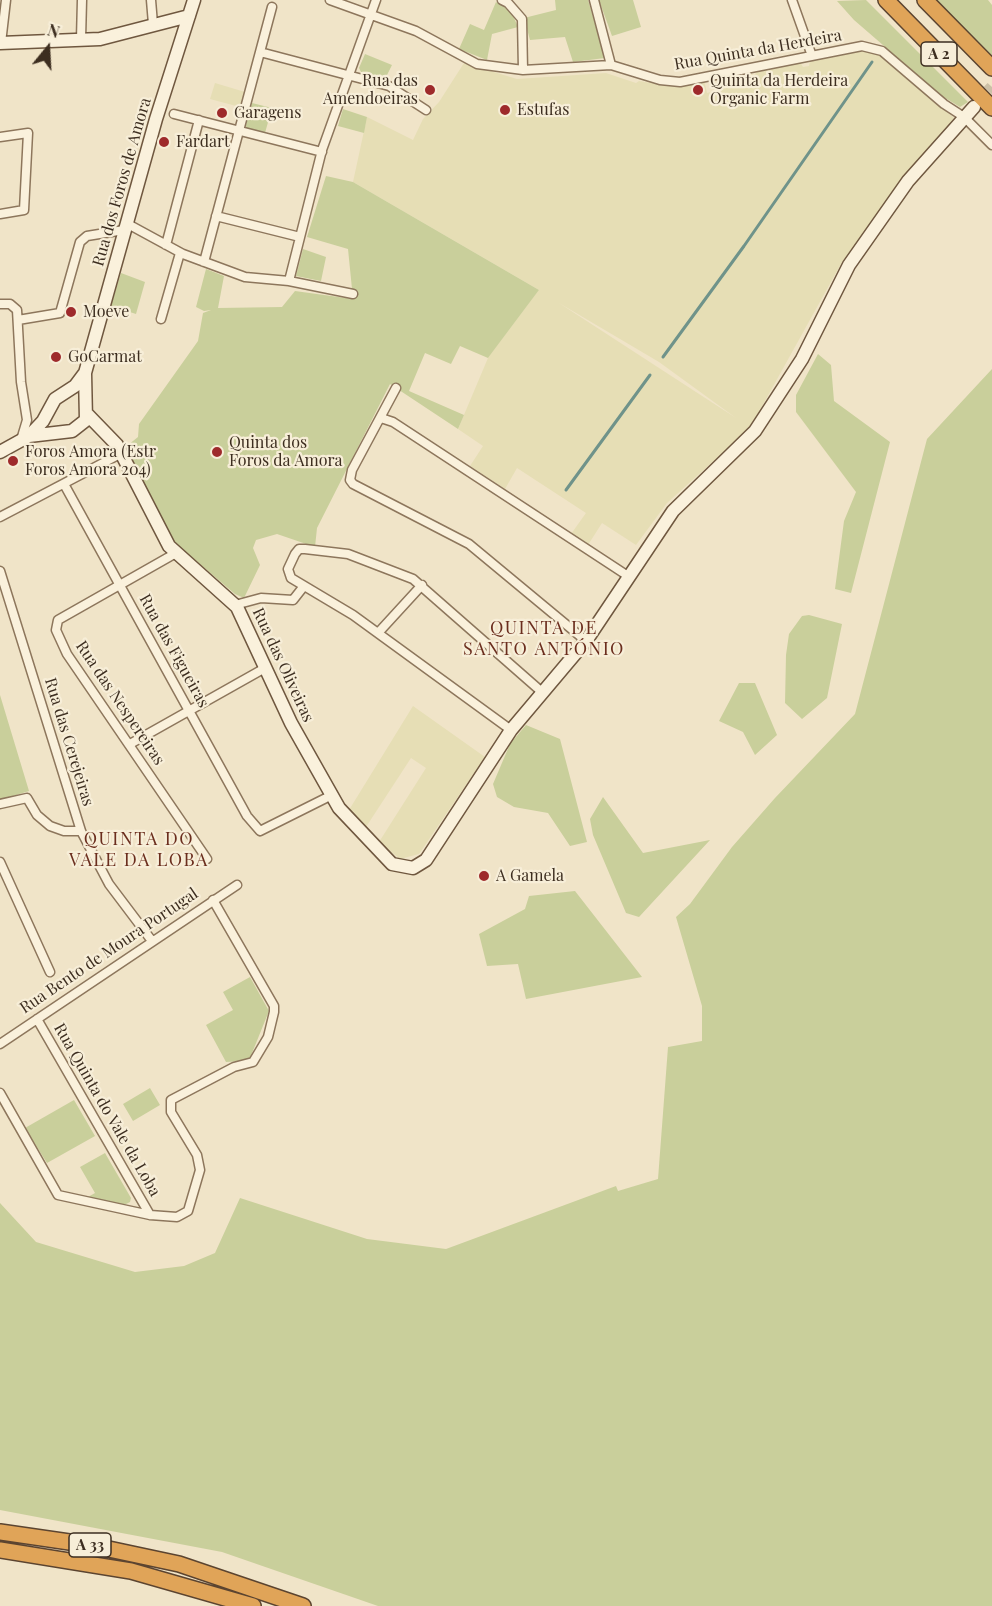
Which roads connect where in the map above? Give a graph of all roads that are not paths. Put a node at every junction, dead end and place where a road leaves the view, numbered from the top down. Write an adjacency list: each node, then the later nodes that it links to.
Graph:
1 (6, 0): 17 (street)
2 (82, 0): 16 (street)
3 (151, 0): 15 (street)
4 (194, 0): 14 (street, Rua dos Foros de Amora)
5 (330, 0): 13 (street, Rua Quinta da Herdeira)
6 (376, 0): 13 (street)
7 (502, 0): 22 (street)
8 (594, 0): 20 (street)
9 (792, 0): 19 (street)
10 (886, 0): 25 (highway, A 2)
11 (925, 0): 21 (highway, A 2)
12 (273, 7): 18 (street)
13 (371, 13): 22 (street, Rua Quinta da Herdeira); 23 (street)
14 (189, 16): 15 (street); 36 (street, Rua dos Foros de Amora)
15 (153, 24): 16 (street)
16 (81, 39): 17 (street)
17 (0, 43)
18 (260, 52): 23 (street); 30 (street)
19 (812, 56): 20 (street, Rua Quinta da Herdeira); 28 (street, Rua Quinta da Herdeira)
20 (611, 65): 22 (street, Rua Quinta da Herdeira)
21 (992, 68)
22 (523, 70)
23 (350, 75): 26 (street); 33 (street)
24 (974, 107): 28 (street)
25 (992, 108)
26 (426, 110)
27 (174, 114): 29 (street)
28 (964, 117): 32 (street, Rua Quinta da Herdeira); 63 (street)
29 (199, 120): 30 (street); 38 (street)
30 (239, 130): 33 (street); 35 (street)
31 (0, 137): 34 (street)
32 (992, 145)
33 (322, 152): 37 (street)
34 (0, 214)
35 (216, 216): 37 (street); 40 (street)
36 (125, 227): 38 (street); 45 (street); 46 (street, Rua dos Foros de Amora)
37 (300, 237): 41 (street)
38 (166, 245): 39 (street)
39 (180, 253): 40 (street); 44 (street)
40 (204, 262): 41 (street)
41 (289, 281): 42 (street)
42 (353, 294)
43 (0, 304): 45 (street)
44 (161, 319)
45 (18, 320): 52 (street)
46 (85, 373): 48 (street); 50 (street, Rua dos Foros de Amora)
47 (396, 388): 51 (street)
48 (63, 394): 49 (street); 50 (street)
49 (50, 408): 53 (street); 54 (street)
50 (86, 408): 54 (street); 55 (street, Rua das Oliveiras)
51 (381, 418): 63 (street); 69 (street)
52 (27, 420): 53 (street); 56 (street)
53 (43, 421): 56 (street)
54 (69, 431): 55 (street); 56 (street)
55 (106, 431): 58 (street, Rua das Oliveiras)
56 (25, 438): 57 (street)
57 (0, 452)
58 (122, 453): 59 (street); 61 (street, Rua das Oliveiras)
59 (64, 484): 60 (street); 64 (street, Rua das Figueiras)
60 (0, 517)
61 (176, 553): 64 (street, Rua das Nespereiras); 67 (street, Rua das Oliveiras)
62 (0, 571): 77 (street, Rua das Cerejeiras)
63 (628, 576): 69 (street)
64 (120, 584): 72 (street, Rua das Figueiras); 74 (street, Rua das Nespereiras)
65 (422, 585): 66 (street); 68 (street); 71 (street)
66 (304, 586): 67 (street); 68 (street)
67 (235, 605): 70 (street, Rua das Oliveiras)
68 (378, 633): 73 (street)
69 (586, 641): 71 (street)
70 (265, 668): 72 (street); 75 (street, Rua das Oliveiras)
71 (543, 693): 73 (street)
72 (189, 709): 74 (street); 75 (street, Rua das Figueiras)
73 (511, 730): 75 (street, Rua das Oliveiras)
74 (130, 744): 78 (street, Rua das Nespereiras)
75 (332, 795)
76 (0, 804): 77 (street)
77 (81, 831): 82 (street, Rua das Cerejeiras)
78 (207, 859)
79 (0, 862): 83 (street)
80 (237, 885): 81 (street, Rua Bento de Moura Portugal)
81 (213, 900): 82 (street, Rua Bento de Moura Portugal); 87 (street, Rua Quinta do Vale da Loba)
82 (152, 940): 84 (street, Rua Bento de Moura Portugal)
83 (50, 972)
84 (38, 1019): 85 (street, Rua Bento de Moura Portugal); 87 (street, Rua Quinta do Vale da Loba)
85 (0, 1044)
86 (0, 1093): 87 (street)
87 (150, 1215)
88 (0, 1532): 91 (highway, A 33)
89 (0, 1550): 90 (highway, A 33)
90 (253, 1606)
91 (303, 1606)

